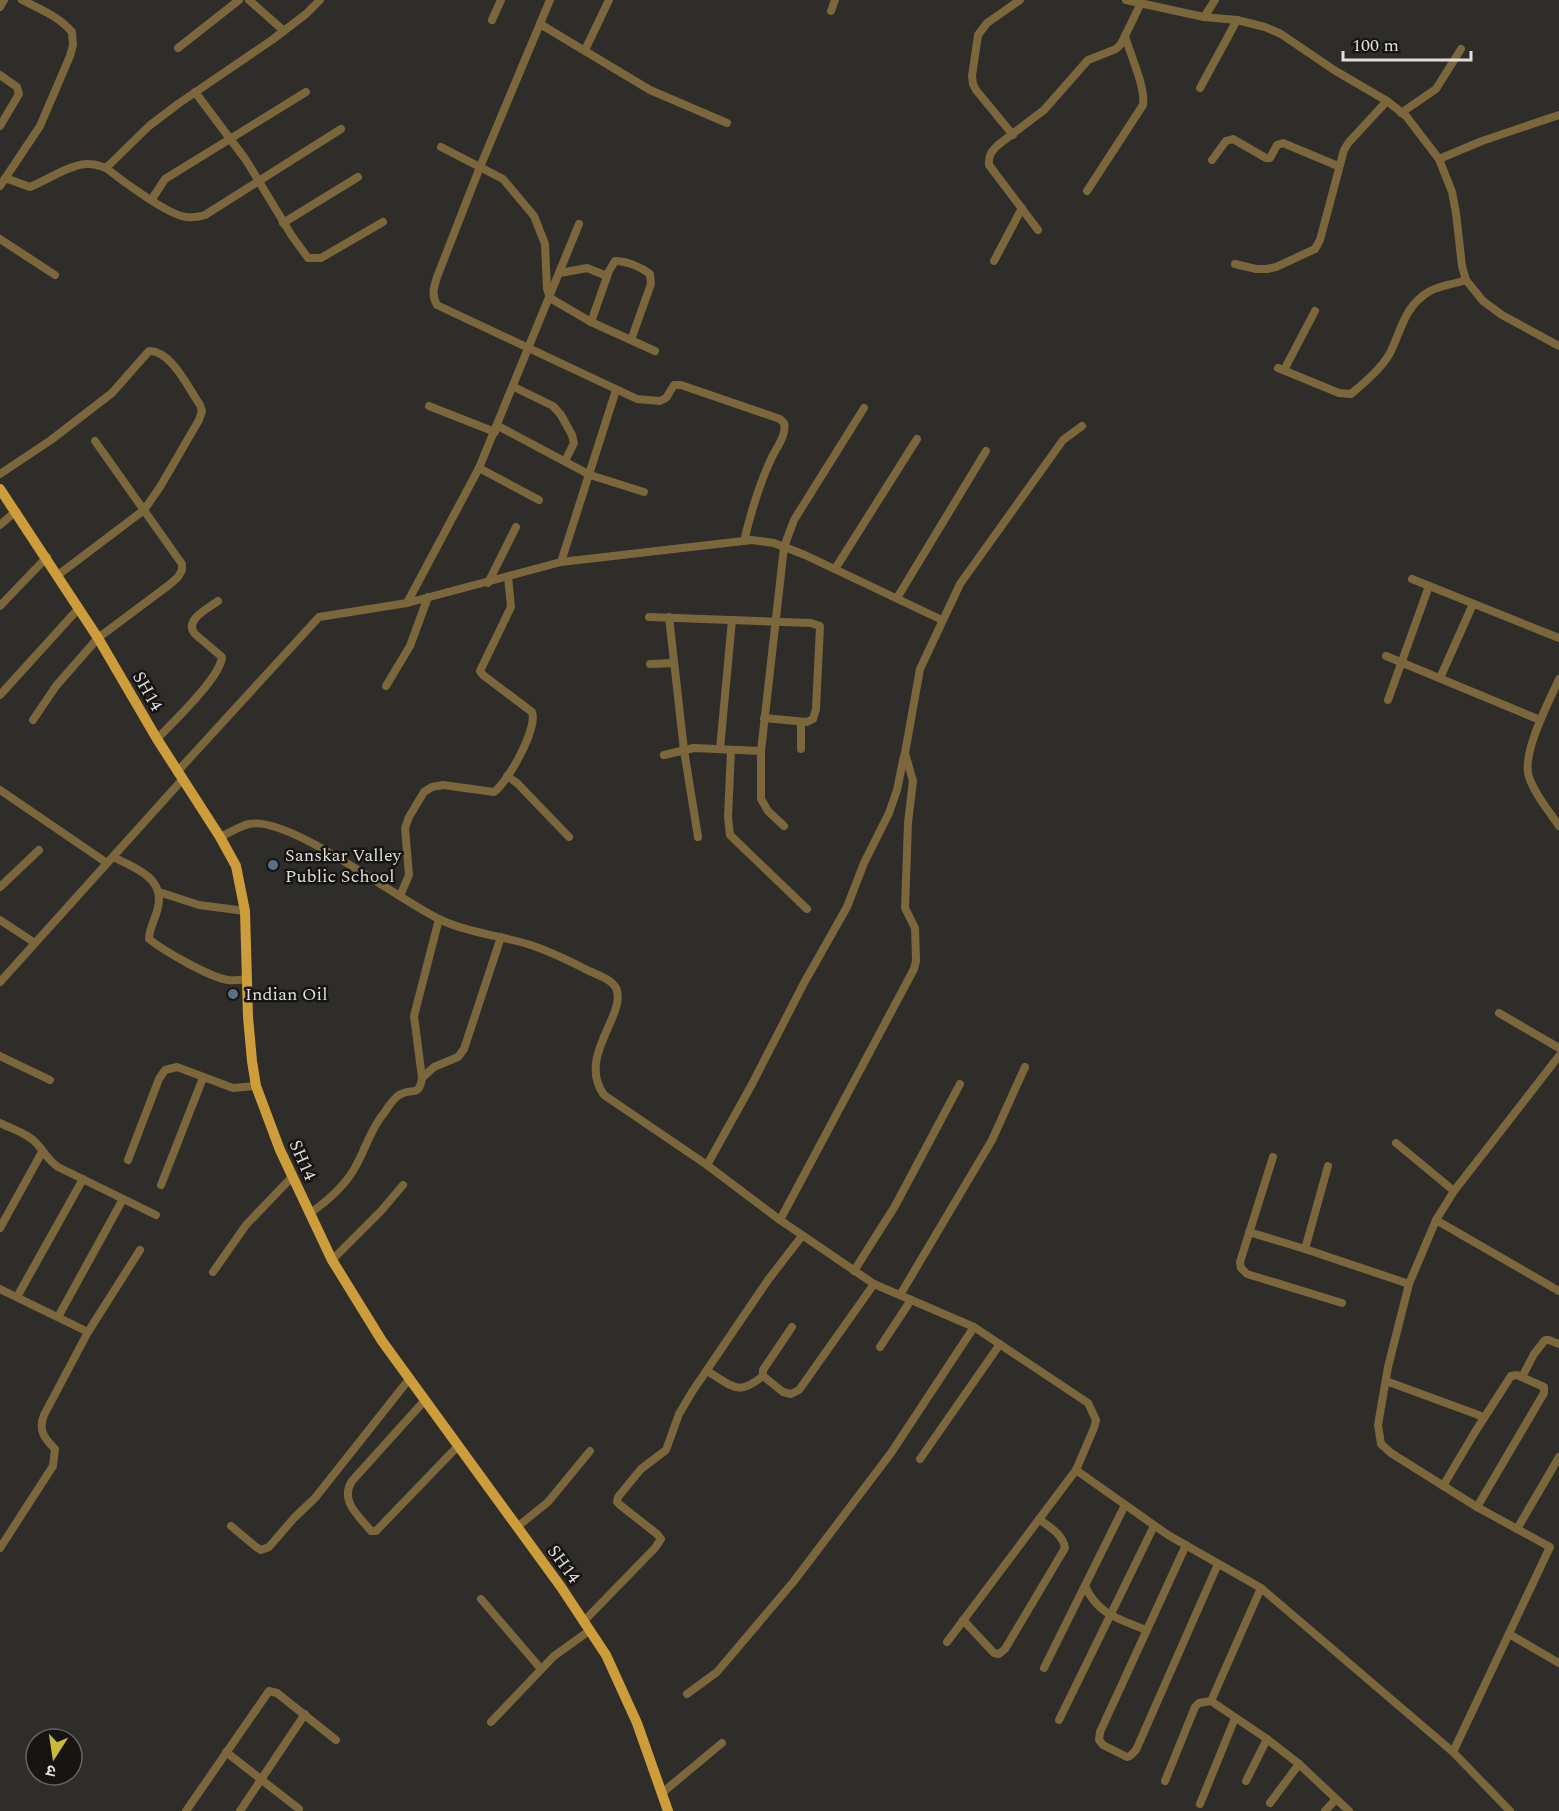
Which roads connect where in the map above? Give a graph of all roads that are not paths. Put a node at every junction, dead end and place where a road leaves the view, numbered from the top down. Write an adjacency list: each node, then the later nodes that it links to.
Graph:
1 (4, 0): 14 (street)
2 (22, 0): 45 (street)
3 (239, 0): 22 (street)
4 (249, 0): 20 (street)
5 (320, 0): 20 (street)
6 (501, 0): 17 (street)
7 (550, 0): 19 (street)
8 (609, 0): 24 (street)
9 (836, 0): 15 (street)
10 (1020, 0): 35 (street)
11 (1126, 0): 13 (street)
12 (1215, 0): 16 (street)
13 (1141, 3): 16 (street); 21 (street)
14 (0, 8)
15 (831, 11)
16 (1204, 17): 18 (street)
17 (492, 20)
18 (1237, 20): 26 (street); 29 (street)
19 (540, 24): 24 (street); 41 (street)
20 (284, 31): 27 (street)
21 (1125, 36): 35 (street); 46 (street)
22 (178, 48)
23 (1461, 49): 30 (street)
24 (585, 50): 32 (street)
25 (0, 75): 33 (street)
26 (1200, 88)
27 (195, 92): 36 (street); 42 (street)
28 (306, 92): 36 (street)
29 (1387, 101): 30 (street); 40 (street)
30 (1401, 113): 38 (street)
31 (1559, 115): 38 (street)
32 (727, 123)
33 (0, 126)
34 (341, 129): 44 (street)
35 (1013, 135): 48 (street)
36 (230, 139): 44 (street); 47 (street)
37 (441, 147): 41 (street)
38 (1439, 159): 59 (street)
39 (1212, 160): 40 (street)
40 (1338, 166): 55 (street)
41 (480, 167): 60 (street); 65 (street)
42 (106, 168): 45 (street); 47 (street)
43 (358, 177): 50 (street)
44 (258, 181): 47 (street); 50 (street)
45 (3, 182)
46 (1087, 191)
47 (152, 199)
48 (1022, 208): 52 (street); 54 (street)
49 (383, 222): 50 (street)
50 (283, 223)
51 (579, 225): 56 (street)
52 (1038, 230)
53 (0, 239): 57 (street)
54 (994, 261)
55 (1235, 264)
56 (560, 273): 58 (street); 60 (street)
57 (55, 275)
58 (608, 276): 62 (street); 63 (street)
59 (1466, 280): 61 (street); 64 (street)
60 (550, 298): 62 (street); 65 (street)
61 (1316, 311)
62 (591, 322): 63 (street)
63 (631, 340): 66 (street)
64 (1559, 346)
65 (529, 349): 67 (street); 68 (street)
66 (655, 351)
67 (514, 387): 72 (street); 76 (street)
68 (616, 390): 79 (street); 87 (street)
69 (429, 406): 72 (street)
70 (864, 408): 88 (street)
71 (1082, 426): 107 (street)
72 (496, 429): 76 (street); 77 (street)
73 (917, 439): 91 (street)
74 (95, 441): 83 (street)
75 (986, 451): 98 (street)
76 (565, 461): 79 (street)
77 (479, 468): 82 (street); 100 (street)
78 (0, 474): 83 (street)
79 (590, 475): 81 (street); 90 (street)
80 (0, 489): 84 (main road, SH14 / SH14)
81 (644, 492)
82 (539, 500)
83 (144, 510): 92 (street); 109 (street)
84 (16, 511): 85 (street); 89 (main road, SH14 / SH14)
85 (0, 525)
86 (516, 527): 95 (street)
87 (744, 541): 88 (street); 90 (street)
88 (784, 547): 91 (street); 108 (street)
89 (47, 557): 92 (main road, SH14 / SH14); 102 (street)
90 (561, 562): 93 (street)
91 (835, 569): 98 (street)
92 (58, 575): 103 (main road, SH14 / SH14)
93 (508, 577): 95 (street); 133 (street)
94 (1412, 579): 96 (street)
95 (488, 583): 97 (street)
96 (1429, 586): 101 (street); 112 (street)
97 (428, 597): 100 (street); 117 (street)
98 (897, 598): 107 (street)
99 (218, 600): 124 (street)
100 (407, 603): 132 (street)
101 (1473, 604): 110 (street); 115 (street)
102 (0, 606)
103 (79, 608): 109 (main road, SH14 / SH14); 118 (street)
104 (649, 617): 105 (street)
105 (669, 617): 106 (street); 113 (street)
106 (732, 620): 108 (street); 125 (street)
107 (942, 620): 130 (street)
108 (775, 621): 120 (street); 123 (street)
109 (98, 638): 121 (street); 124 (main road, SH14 / SH14)
110 (1559, 639)
111 (1386, 656): 112 (street)
112 (1401, 662): 115 (street); 119 (street)
113 (674, 663): 114 (street); 127 (street)
114 (650, 664)
115 (1440, 678): 122 (street)
116 (1559, 679): 122 (street)
117 (386, 686)
118 (0, 695)
119 (1388, 700)
120 (764, 718): 123 (street); 129 (street)
121 (33, 720)
122 (1540, 720): 136 (street)
123 (801, 722): 126 (street)
124 (157, 739): 132 (main road, SH14 / SH14)
125 (720, 749): 127 (street); 128 (street)
126 (801, 749)
127 (684, 750): 131 (street); 139 (street)
128 (731, 750): 129 (street); 145 (street)
129 (760, 752): 135 (street)
130 (905, 753): 168 (street); 178 (street)
131 (664, 755)
132 (179, 776): 137 (main road, SH14 / SH14); 141 (street)
133 (507, 776): 138 (street); 144 (street)
134 (0, 790): 141 (street)
135 (784, 826)
136 (1559, 826)
137 (220, 837): 144 (street); 146 (main road, SH14 / SH14)
138 (569, 837)
139 (698, 837)
140 (39, 850): 142 (street)
141 (110, 860): 143 (street); 150 (street)
142 (0, 886)
143 (159, 892): 146 (street); 151 (street)
144 (400, 896): 147 (street)
145 (807, 909)
146 (244, 911): 151 (main road, SH14 / SH14)
147 (439, 919): 149 (street); 159 (street)
148 (0, 920): 150 (street)
149 (501, 937): 159 (street); 168 (street)
150 (35, 943): 152 (street)
151 (246, 979): 162 (main road, SH14 / SH14)
152 (0, 982)
153 (1499, 1013): 154 (street)
154 (1559, 1048)
155 (0, 1056): 160 (street)
156 (1559, 1056): 174 (street)
157 (1025, 1067): 192 (street)
158 (203, 1078): 162 (street); 167 (street); 172 (street)
159 (422, 1078): 176 (street)
160 (50, 1080)
161 (960, 1084): 186 (street)
162 (256, 1086): 170 (main road, SH14 / SH14)
163 (0, 1123): 165 (street)
164 (1396, 1143): 174 (street)
165 (42, 1152): 171 (street); 180 (street)
166 (1273, 1157): 181 (street)
167 (128, 1160)
168 (707, 1165): 178 (street)
169 (1328, 1166): 183 (street)
170 (292, 1177): 176 (main road, SH14 / SH14); 187 (street)
171 (83, 1179): 175 (street); 193 (street)
172 (161, 1185)
173 (403, 1185): 185 (street)
174 (1454, 1191): 179 (street)
175 (123, 1199): 177 (street); 196 (street)
176 (309, 1214): 185 (main road, SH14 / SH14)
177 (156, 1215)
178 (780, 1220): 182 (street)
179 (1436, 1220): 189 (street); 191 (street)
180 (0, 1228)
181 (1249, 1232): 183 (street); 195 (street)
182 (802, 1236): 186 (street); 203 (street)
183 (1305, 1249): 189 (street)
184 (140, 1250): 199 (street)
185 (332, 1260): 206 (main road, SH14 / SH14)
186 (854, 1271): 188 (street)
187 (213, 1272)
188 (873, 1284): 192 (street); 204 (street)
189 (1409, 1284): 207 (street)
190 (0, 1289): 193 (street)
191 (1559, 1291)
192 (900, 1295): 194 (street)
193 (17, 1297): 196 (street)
194 (911, 1300): 198 (street); 202 (street)
195 (1342, 1303)
196 (58, 1317): 199 (street)
197 (792, 1327): 204 (street)
198 (974, 1327): 200 (street); 240 (street)
199 (88, 1332): 225 (street)
200 (1000, 1344): 213 (street); 214 (street)
201 (1559, 1344): 205 (street)
202 (880, 1347)
203 (707, 1371): 204 (street); 233 (street)
204 (764, 1376)
205 (1522, 1377): 209 (street); 217 (street)
206 (410, 1378): 208 (main road, SH14 / SH14); 219 (street)
207 (1386, 1382): 209 (street); 215 (street)
208 (425, 1400): 210 (main road, SH14 / SH14); 210 (street)
209 (1484, 1417): 215 (street)
210 (458, 1446): 221 (main road, SH14 / SH14)
211 (590, 1451): 221 (street)
212 (1559, 1457): 222 (street)
213 (920, 1459)
214 (1076, 1470): 216 (street); 218 (street)
215 (1443, 1485): 217 (street)
216 (1125, 1505): 220 (street); 228 (street)
217 (1477, 1507): 222 (street)
218 (1039, 1519): 232 (street); 232 (street)
219 (231, 1526)
220 (1154, 1526): 223 (street); 231 (street)
221 (517, 1527): 233 (main road, SH14 / SH14)
222 (1517, 1528): 224 (street)
223 (1186, 1545): 227 (street); 234 (street)
224 (1550, 1547): 226 (street); 235 (street)
225 (0, 1548)
226 (1559, 1552)
227 (1218, 1564): 229 (street); 234 (street)
228 (1085, 1586): 231 (street); 238 (street)
229 (1261, 1588): 241 (street); 250 (street)
230 (481, 1599): 239 (street)
231 (1111, 1615): 234 (street); 244 (street)
232 (963, 1620): 236 (street)
233 (586, 1627): 239 (street); 255 (main road, SH14 / SH14)
234 (1146, 1630)
235 (1509, 1634): 237 (street); 250 (street)
236 (947, 1642)
237 (1559, 1663)
238 (1044, 1668)
239 (541, 1669): 245 (street)
240 (687, 1694)
241 (1210, 1701): 243 (street); 253 (street)
242 (305, 1714): 247 (street); 249 (street); 252 (street)
243 (1234, 1718): 246 (street); 258 (street)
244 (1059, 1720)
245 (492, 1722)
246 (1267, 1739): 251 (street); 254 (street)
247 (336, 1740)
248 (722, 1743): 255 (street)
249 (226, 1752): 252 (street); 260 (street)
250 (1453, 1752): 265 (street)
251 (1299, 1764): 256 (street); 257 (street)
252 (260, 1779): 259 (street); 261 (street)
253 (1165, 1781)
254 (1245, 1781)
255 (662, 1793): 262 (main road, SH14 / SH14)
256 (1336, 1799): 263 (street); 264 (street)
257 (1270, 1803)
258 (1200, 1804)
259 (298, 1809)
260 (186, 1811)
261 (240, 1811)
262 (668, 1811)
263 (1325, 1811)
264 (1349, 1811)
265 (1510, 1811)

